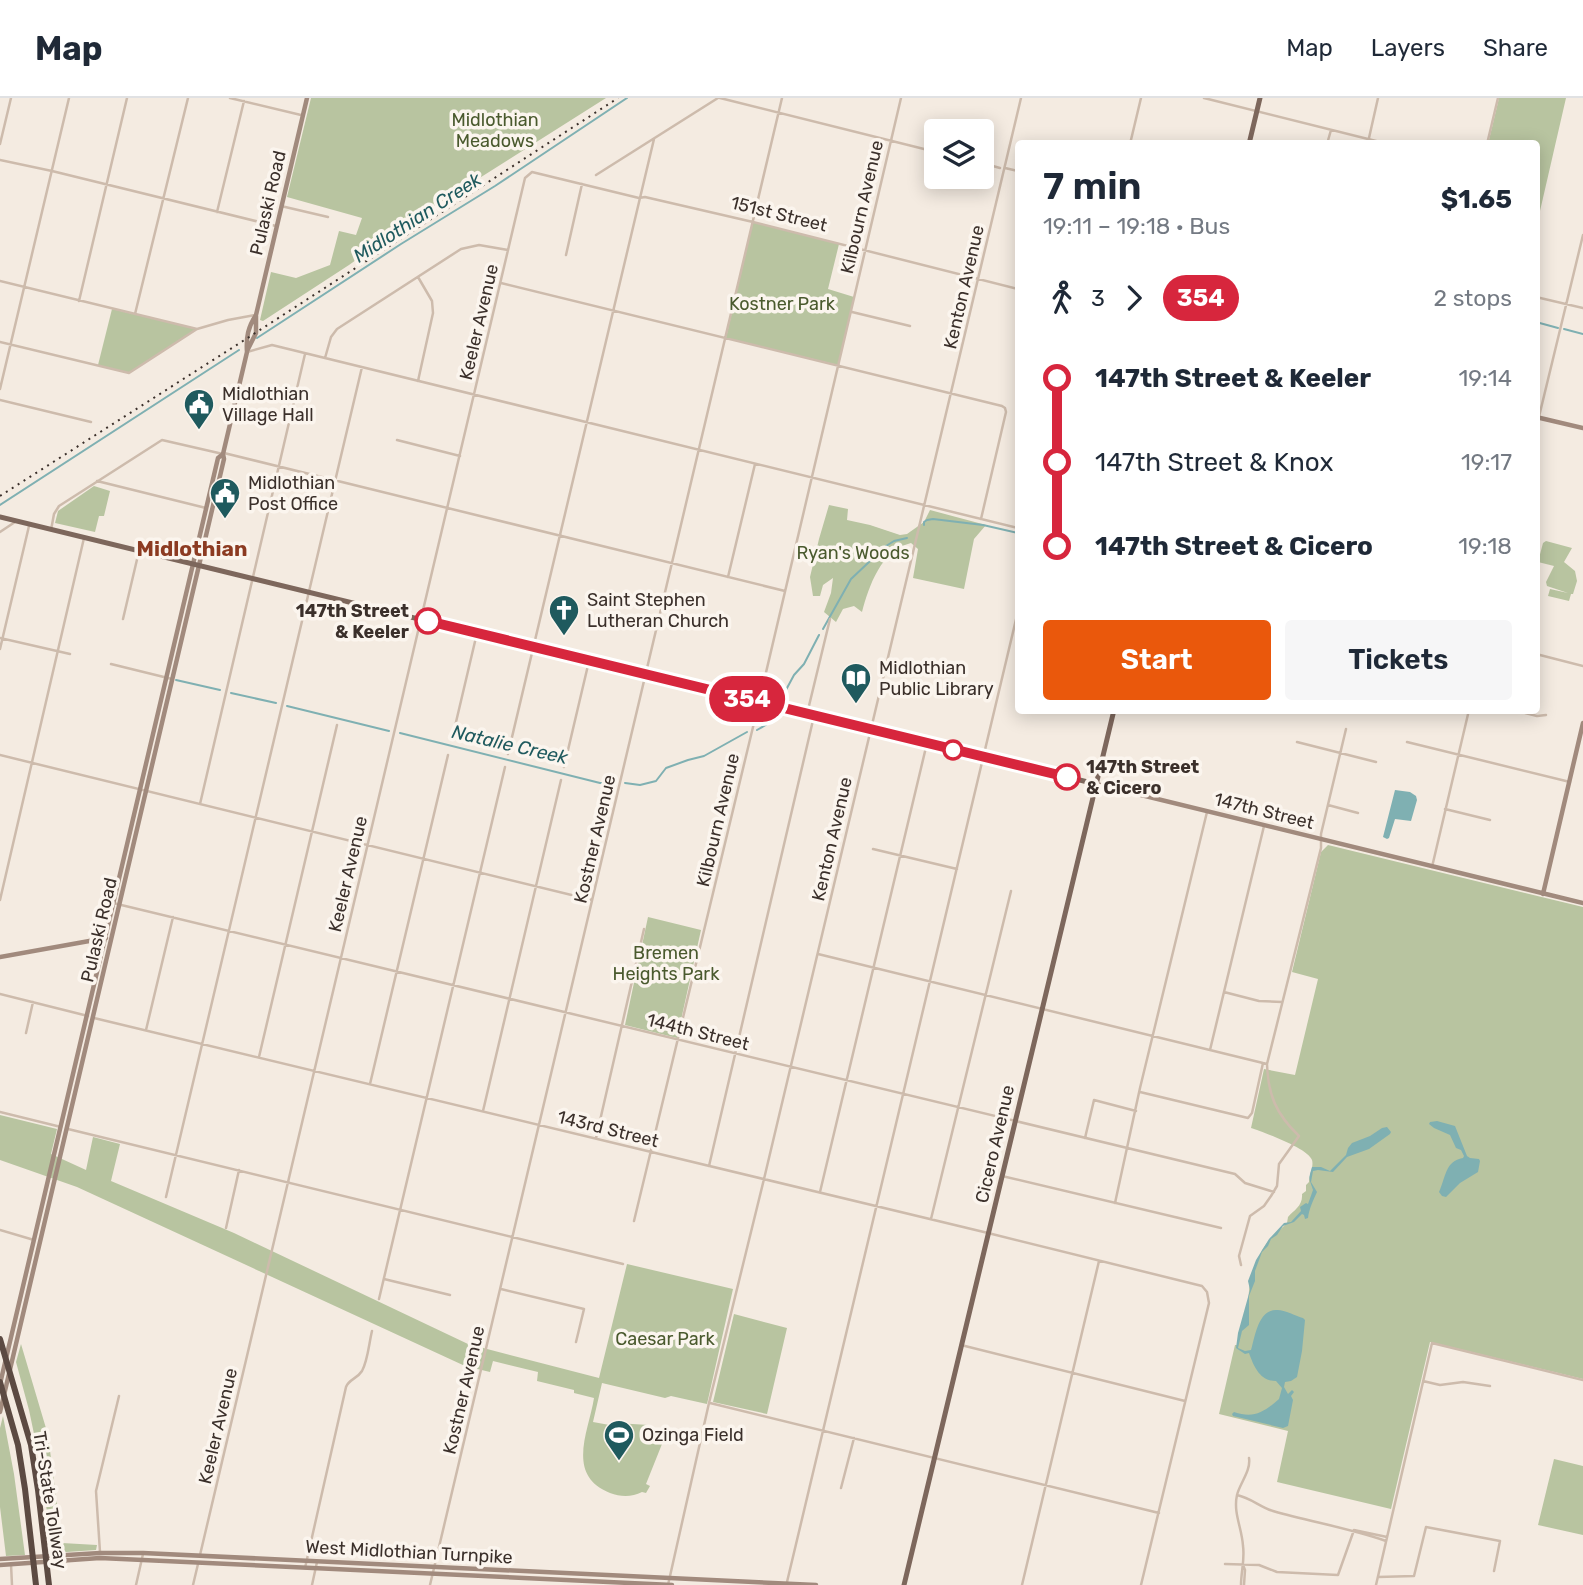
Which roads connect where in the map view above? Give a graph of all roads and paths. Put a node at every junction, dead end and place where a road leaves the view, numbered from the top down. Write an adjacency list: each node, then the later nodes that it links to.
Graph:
1 (11, 98): 29 (street)
2 (69, 98): 35 (street)
3 (127, 98): 39 (street)
4 (188, 98): 40 (street)
5 (230, 98): 16 (street)
6 (307, 98): 19 (main road, Pulaski Road)
7 (719, 98): 18 (street); 22 (street)
8 (782, 98): 18 (street, Kostner Avenue)
9 (901, 98): 28 (street, Kilbourn Avenue)
10 (1021, 98): 33 (street, Kenton Avenue)
11 (1141, 98): 23 (street)
12 (1204, 98): 17 (street)
13 (1260, 98): 17 (main road)
14 (1378, 98): 21 (street)
15 (1497, 98): 27 (street)
16 (244, 101): 19 (street); 43 (street)
17 (1257, 111): 20 (street); 24 (main road)
18 (779, 113): 28 (street); 45 (street, Kostner Avenue)
19 (303, 115): 42 (main road, Pulaski Road)
20 (1331, 130): 21 (street); 25 (street)
21 (1368, 138): 26 (street)
22 (653, 139): 37 (street); 41 (street)
23 (1131, 140)
24 (1250, 140)
25 (1328, 140)
26 (1375, 140)
27 (1488, 140)
28 (891, 141): 30 (street); 49 (street, Kilbourn Avenue)
29 (0, 144)
30 (924, 149)
31 (0, 160): 35 (street)
32 (994, 166): 33 (street)
33 (1002, 168): 34 (street); 52 (street, Kenton Avenue)
34 (1015, 170)
35 (51, 171): 39 (street); 55 (street)
36 (533, 173): 38 (street, 151st Street); 48 (street, Keeler Avenue)
37 (596, 175)
38 (582, 184): 41 (street, 151st Street); 50 (street)
39 (107, 185): 40 (street); 58 (street)
40 (163, 198): 43 (street); 63 (street)
41 (639, 198): 45 (street, 151st Street); 61 (street)
42 (281, 206): 44 (street); 46 (main road, Pulaski Road)
43 (217, 212): 46 (street)
44 (328, 217)
45 (753, 222): 49 (street, 151st Street); 67 (street, Kostner Avenue)
46 (276, 227): 64 (main road, Pulaski Road)
47 (1583, 235): 59 (street)
48 (508, 250): 51 (street); 54 (street, Keeler Avenue)
49 (865, 250): 52 (street, 151st Street); 62 (street, Kilbourn Avenue)
50 (566, 255)
51 (418, 276): 72 (street); 75 (street)
52 (978, 278): 56 (street, 151st Street); 78 (street, Kenton Avenue)
53 (0, 281): 55 (street)
54 (500, 283): 61 (street); 77 (street, Keeler Avenue)
55 (24, 287): 58 (street); 69 (street)
56 (1015, 288)
57 (1540, 298): 59 (street)
58 (79, 300): 63 (street)
59 (1566, 304): 60 (street); 80 (street)
60 (1583, 309)
61 (613, 310): 67 (street); 83 (street)
62 (850, 311): 65 (street); 73 (street, Kilbourn Avenue)
63 (135, 314): 66 (street)
64 (256, 315): 66 (street); 70 (main road, Pulaski Road)
65 (910, 326)
66 (197, 329): 69 (street)
67 (726, 338): 73 (street); 86 (street, Kostner Avenue)
68 (0, 342): 69 (street)
69 (11, 344): 76 (street)
70 (247, 352): 71 (street); 87 (main road, Pulaski Road)
71 (305, 353): 72 (street); 90 (street)
72 (325, 358): 74 (street)
73 (838, 365): 78 (street); 91 (street, Kilbourn Avenue)
74 (362, 367): 75 (street); 92 (street)
75 (418, 380): 77 (street)
76 (0, 390)
77 (475, 394): 83 (street); 88 (street, Keeler Avenue)
78 (951, 394): 94 (street, Kenton Avenue); 98 (street)
79 (0, 400): 82 (street)
80 (1540, 409)
81 (1540, 417): 84 (main road)
82 (91, 422)
83 (587, 422): 86 (street); 104 (street)
84 (1583, 428)
85 (397, 440): 88 (street)
86 (699, 450): 89 (street); 107 (street, Kostner Avenue)
87 (223, 453): 90 (street); 93 (street); 95 (main road, Pulaski Road); 108 (main road, Pulaski Road)
88 (460, 456): 96 (street, Keeler Avenue)
89 (755, 464): 91 (street); 109 (street)
90 (279, 466): 92 (street); 110 (street)
91 (811, 478): 94 (street); 111 (street, Kilbourn Avenue)
92 (335, 480): 96 (street); 112 (street)
93 (96, 481): 95 (street); 102 (street)
94 (925, 505): 98 (street); 138 (street, Kenton Avenue)
95 (206, 508): 108 (main road, Pulaski Road)
96 (448, 509): 104 (street); 115 (street, Keeler Avenue)
97 (0, 517): 99 (main road, 147th Street)
98 (981, 519): 101 (street)
99 (16, 521): 100 (main road, 147th Street); 103 (street)
100 (29, 524): 102 (main road, 147th Street); 118 (street)
101 (1015, 527)
102 (51, 530): 105 (main road, 147th Street)
103 (0, 532)
104 (560, 536): 107 (street); 119 (street)
105 (84, 538): 106 (main road, 147th Street); 121 (street)
106 (139, 551): 108 (main road, 147th Street); 113 (street)
107 (673, 563): 109 (street); 127 (street, Kostner Avenue)
108 (196, 565): 110 (main road, 147th Street); 128 (main road, Pulaski Road)
109 (728, 577): 111 (street)
110 (252, 579): 112 (main road, 147th Street); 158 (street)
111 (785, 591): 129 (street, Kilbourn Avenue)
112 (309, 592): 115 (main road, 147th Street); 163 (street)
113 (123, 619)
114 (831, 619): 133 (street)
115 (422, 620): 117 (main road, 147th Street); 168 (street, Keeler Avenue)
116 (1015, 624): 148 (street)
117 (477, 633): 119 (main road, 147th Street); 139 (street)
118 (1, 638): 120 (street); 121 (street)
119 (534, 647): 124 (main road, 147th Street); 144 (street)
120 (0, 649)
121 (57, 651): 122 (street); 150 (street)
122 (70, 654)
123 (1540, 655): 126 (street)
124 (589, 661): 127 (main road, 147th Street); 151 (street)
125 (111, 664): 128 (street)
126 (1583, 666)
127 (646, 675): 129 (main road, 147th Street); 179 (street, Kostner Avenue)
128 (169, 678): 156 (main road, Pulaski Road); 157 (main road, Pulaski Road)
129 (759, 702): 133 (main road, 147th Street); 209 (street, Kilbourn Avenue)
130 (1113, 714): 155 (main road, Cicero Avenue)
131 (1468, 714): 147 (street)
132 (1529, 714): 134 (street)
133 (811, 715): 138 (main road, 147th Street); 212 (street)
134 (1546, 715)
135 (1583, 723): 154 (main road)
136 (337, 725): 166 (street)
137 (1346, 729): 143 (street)
138 (871, 730): 142 (main road, 147th Street); 189 (street, Kenton Avenue)
139 (452, 739)
140 (1297, 742): 143 (street)
141 (1407, 742): 147 (street)
142 (927, 743): 148 (main road, 147th Street); 170 (street)
143 (1340, 753): 149 (street); 159 (street)
144 (508, 754)
145 (0, 755): 150 (street)
146 (448, 755): 171 (street)
147 (1458, 755): 154 (street); 160 (street)
148 (984, 757): 155 (main road, 147th Street); 173 (street)
149 (1376, 762)
150 (32, 763): 156 (street); 178 (street)
151 (564, 766)
152 (505, 767): 174 (street)
153 (561, 780): 175 (street)
154 (1570, 782): 177 (main road)
155 (1096, 784): 161 (main road, 147th Street); 202 (main road, Cicero Avenue)
156 (140, 789): 157 (street); 180 (main road, Pulaski Road)
157 (147, 790): 158 (street); 182 (main road, Pulaski Road)
158 (200, 804): 163 (street)
159 (1328, 805): 162 (street); 167 (street)
160 (1445, 809): 164 (street); 172 (street)
161 (1207, 811): 165 (main road, 147th Street); 208 (street)
162 (1358, 813)
163 (255, 818): 166 (street); 185 (street)
164 (1490, 820)
165 (1264, 825): 167 (main road, 147th Street); 196 (street)
166 (312, 832): 168 (street); 188 (street)
167 (1321, 839): 172 (main road, 147th Street); 201 (street)
168 (368, 845): 171 (street); 191 (street, Keeler Avenue)
169 (873, 849): 170 (street)
170 (900, 855): 173 (street); 192 (street)
171 (424, 858): 174 (street); 193 (street)
172 (1432, 867): 177 (main road, 147th Street)
173 (957, 869): 194 (street)
174 (480, 872): 175 (street); 195 (street)
175 (536, 886): 179 (street); 199 (street)
176 (1011, 891): 198 (street)
177 (1543, 894): 181 (main road, 147th Street)
178 (0, 900)
179 (593, 900): 203 (street, Kostner Avenue)
180 (113, 903): 182 (street, 144th Street); 187 (main road, Pulaski Road)
181 (1583, 904)
182 (120, 905): 183 (street, 144th Street); 186 (main road, Pulaski Road)
183 (173, 917): 185 (street, 144th Street); 206 (street)
184 (644, 929): 205 (street)
185 (229, 931): 188 (street, 144th Street); 210 (street)
186 (112, 937): 187 (main road); 204 (main road, Pulaski Road)
187 (104, 938): 190 (main road); 204 (main road, Pulaski Road)
188 (285, 944): 191 (street, 144th Street); 213 (street)
189 (818, 954): 192 (street); 215 (street, Kenton Avenue)
190 (0, 957)
191 (341, 958): 193 (street, 144th Street); 216 (street, Keeler Avenue)
192 (874, 968): 194 (street); 217 (street)
193 (397, 971): 195 (street, 144th Street); 218 (street)
194 (930, 981): 198 (street); 220 (street)
195 (454, 985): 199 (street, 144th Street); 221 (street)
196 (1224, 992): 201 (street); 211 (street)
197 (0, 994): 200 (street, 143rd Street)
198 (986, 995): 202 (street); 222 (street)
199 (510, 999): 203 (street, 144th Street); 223 (street)
200 (33, 1002): 204 (street, 143rd Street); 207 (street)
201 (1282, 1002): 214 (street)
202 (1042, 1009): 208 (street); 226 (main road, Cicero Avenue)
203 (567, 1012): 205 (street, 144th Street); 227 (street, Kostner Avenue)
204 (90, 1016): 206 (street, 143rd Street); 228 (main road, Pulaski Road); 229 (main road, Pulaski Road)
205 (621, 1026): 209 (street, 144th Street); 230 (street)
206 (146, 1030): 210 (street, 143rd Street)
207 (26, 1033)
208 (1153, 1036): 211 (street); 219 (street)
209 (678, 1039): 212 (street, 144th Street); 233 (street, Kilbourn Avenue)
210 (202, 1043): 213 (street, 143rd Street); 234 (street)
211 (1210, 1050): 214 (street)
212 (735, 1053): 215 (street, 144th Street); 235 (street)
213 (259, 1057): 216 (street, 143rd Street)
214 (1265, 1064): 219 (street); 241 (street)
215 (790, 1066): 217 (street, 144th Street); 238 (street, Kenton Avenue)
216 (315, 1070): 218 (street, 143rd Street); 239 (street, Keeler Avenue)
217 (847, 1080): 220 (street, 144th Street); 240 (street)
218 (370, 1084): 221 (street, 143rd Street)
219 (1140, 1092): 224 (street)
220 (903, 1094): 222 (street, 144th Street); 244 (street)
221 (427, 1097): 223 (street, 143rd Street); 245 (street)
222 (959, 1108): 226 (street, 144th Street); 246 (street)
223 (483, 1111): 227 (street, 143rd Street)
224 (1136, 1111): 231 (street); 232 (street)
225 (0, 1112): 228 (street)
226 (1015, 1122): 231 (street, 144th Street); 237 (main road, Cicero Avenue)
227 (540, 1125): 230 (street, 143rd Street); 252 (street, Kostner Avenue)
228 (61, 1127): 229 (street); 253 (main road, Pulaski Road)
229 (67, 1129): 234 (street); 273 (main road, Pulaski Road)
230 (596, 1138): 233 (street, 143rd Street)
231 (1085, 1138): 232 (street, 144th Street)
232 (1128, 1149): 241 (street, 144th Street); 243 (street)
233 (651, 1152): 235 (street, 143rd Street); 247 (street, Kilbourn Avenue)
234 (176, 1155): 236 (street); 242 (street)
235 (709, 1166): 238 (street, 143rd Street)
236 (239, 1170): 239 (street); 248 (street)
237 (1002, 1176): 243 (street); 251 (main road, Cicero Avenue)
238 (764, 1179): 240 (street, 143rd Street); 272 (street, Kenton Avenue)
239 (288, 1182): 245 (street); 286 (street, Keeler Avenue)
240 (820, 1192): 244 (street, 143rd Street)
241 (1274, 1192): 256 (street)
242 (166, 1196)
243 (1115, 1203): 249 (street)
244 (876, 1206): 246 (street, 143rd Street); 274 (street)
245 (401, 1210): 252 (street); 257 (street)
246 (932, 1219): 251 (street, 143rd Street)
247 (634, 1221)
248 (226, 1228)
249 (1221, 1228)
250 (0, 1230): 253 (street)
251 (988, 1233): 254 (street, 143rd Street); 264 (main road, Cicero Avenue)
252 (513, 1237): 255 (street); 258 (street, Kostner Avenue)
253 (34, 1240): 268 (main road, Pulaski Road)
254 (1100, 1260): 265 (street); 271 (street, 143rd Street)
255 (623, 1264)
256 (1241, 1265)
257 (384, 1279): 259 (street); 260 (street)
258 (501, 1289): 263 (street); 296 (street, Kostner Avenue)
259 (450, 1295)
260 (379, 1299)
261 (372, 1331): 289 (street)
262 (0, 1339): 306 (highway, Tri-State Tollway)
263 (576, 1342)
264 (961, 1345): 265 (street); 276 (main road, Cicero Avenue)
265 (1074, 1373): 271 (street); 278 (street)
266 (1583, 1380): 267 (street)
267 (1423, 1381): 269 (street); 283 (street)
268 (0, 1383): 305 (highway, Tri-State Tollway)
269 (1490, 1386)
270 (119, 1396): 285 (street)
271 (1185, 1401): 281 (street)
272 (709, 1403): 274 (street); 302 (street, Kenton Avenue)
273 (0, 1412)
274 (823, 1431): 275 (street); 303 (street)
275 (853, 1438): 276 (street); 279 (street)
276 (934, 1458): 278 (street); 313 (main road, Cicero Avenue)
277 (1249, 1458): 280 (street)
278 (1046, 1485): 281 (street); 314 (street)
279 (841, 1488)
280 (1237, 1495): 282 (street); 295 (street)
281 (1159, 1513): 315 (street)
282 (1354, 1530): 283 (street); 295 (street)
283 (1387, 1539): 301 (street)
284 (143, 1553): 285 (main road, West Midlothian Turnpike); 286 (main road, West Midlothian Turnpike); 288 (street)
285 (100, 1556): 287 (main road, West Midlothian Turnpike); 288 (main road, West Midlothian Turnpike); 293 (main road, West Midlothian Turnpike)
286 (200, 1556): 289 (main road, West Midlothian Turnpike); 291 (street, Keeler Avenue)
287 (0, 1559)
288 (142, 1560): 291 (main road, West Midlothian Turnpike); 307 (street)
289 (306, 1561): 290 (main road, West Midlothian Turnpike); 297 (street)
290 (317, 1562): 296 (main road, West Midlothian Turnpike); 298 (street)
291 (198, 1563): 297 (main road, West Midlothian Turnpike); 308 (street, Keeler Avenue)
292 (0, 1564): 293 (main road, West Midlothian Turnpike)
293 (12, 1564): 304 (street)
294 (1225, 1564): 295 (street)
295 (1243, 1565): 316 (street)
296 (435, 1567): 300 (street, Kostner Avenue); 302 (main road, West Midlothian Turnpike)
297 (305, 1568): 298 (main road, West Midlothian Turnpike)
298 (316, 1569): 300 (main road, West Midlothian Turnpike); 309 (street)
299 (1493, 1571): 301 (street)
300 (433, 1574): 310 (street, Kostner Avenue); 311 (main road, West Midlothian Turnpike)
301 (1378, 1577): 317 (street)
302 (669, 1578): 303 (main road, West Midlothian Turnpike); 311 (street, Kenton Avenue)
303 (786, 1584): 312 (main road, West Midlothian Turnpike)
304 (12, 1585)
305 (36, 1585)
306 (49, 1585)
307 (136, 1585)
308 (193, 1585)
309 (312, 1585)
310 (430, 1585)
311 (670, 1585)
312 (816, 1585)
313 (904, 1585)
314 (1022, 1585)
315 (1141, 1585)
316 (1242, 1585)
317 (1376, 1585)

